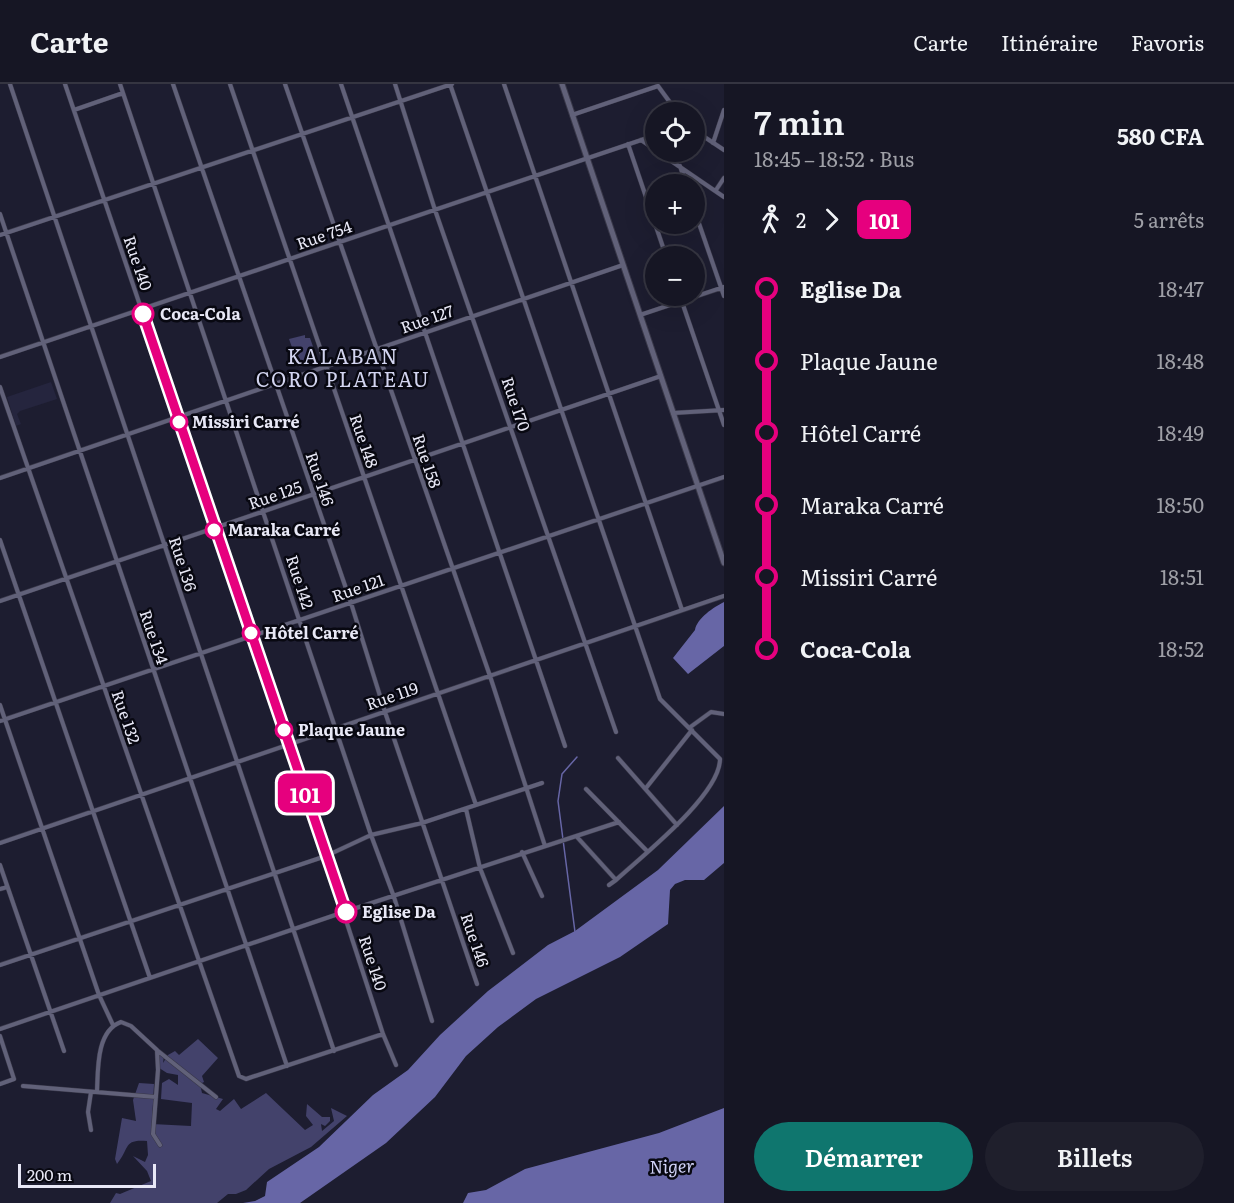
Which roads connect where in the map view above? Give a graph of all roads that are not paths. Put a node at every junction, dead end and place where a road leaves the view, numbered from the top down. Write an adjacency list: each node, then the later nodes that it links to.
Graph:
1 (10, 84): 43 (street, Rue 136)
2 (65, 84): 16 (street, Rue 140)
3 (120, 84): 13 (street, Rue 142)
4 (173, 84): 32 (street, Rue 146)
5 (230, 84): 27 (street, Rue 148)
6 (285, 84): 20 (street, Rue 158)
7 (341, 84): 19 (street)
8 (395, 84): 14 (street, Rue 170)
9 (451, 84): 14 (street); 38 (street)
10 (504, 84): 34 (street)
11 (562, 84): 18 (street)
12 (658, 85): 15 (street); 18 (street)
13 (123, 93): 16 (street); 36 (street, Rue 142)
14 (401, 101): 19 (street); 41 (street, Rue 170)
15 (670, 102)
16 (74, 110): 40 (street, Rue 140)
17 (724, 110): 25 (street)
18 (572, 115): 29 (street)
19 (352, 117): 20 (street); 44 (street)
20 (302, 134): 27 (street); 48 (street, Rue 158)
21 (705, 138): 25 (street)
22 (645, 139): 23 (street, Rue 754)
23 (641, 140): 24 (street); 26 (street, Rue 754)
24 (645, 143)
25 (713, 143): 28 (street)
26 (628, 144): 29 (street, Rue 754); 49 (street)
27 (252, 150): 32 (street); 50 (street, Rue 148)
28 (724, 150)
29 (587, 158): 34 (street, Rue 754); 51 (street)
30 (674, 162): 31 (street)
31 (680, 166): 33 (street); 37 (street)
32 (201, 167): 36 (street); 52 (street, Rue 146)
33 (683, 174)
34 (535, 176): 38 (street, Rue 754); 53 (street)
35 (724, 178): 37 (street)
36 (154, 183): 40 (street); 55 (street, Rue 142)
37 (716, 190): 39 (street)
38 (487, 192): 41 (street, Rue 754); 58 (street)
39 (724, 196)
40 (104, 199): 43 (street); 61 (street, Rue 140)
41 (435, 210): 44 (street, Rue 754); 63 (street, Rue 170)
42 (0, 214): 45 (street, Rue 134)
43 (55, 216): 45 (street); 64 (street, Rue 136)
44 (387, 226): 48 (street, Rue 754); 65 (street)
45 (6, 233): 47 (street); 66 (street, Rue 134)
46 (703, 234): 54 (street)
47 (0, 235)
48 (339, 242): 50 (street, Rue 754); 67 (street, Rue 158)
49 (663, 246)
50 (289, 260): 52 (street, Rue 754); 69 (street, Rue 148)
51 (623, 265): 53 (street, Rue 127); 62 (street)
52 (239, 276): 55 (street, Rue 754); 71 (street, Rue 146)
53 (571, 282): 58 (street, Rue 127); 73 (street)
54 (723, 288): 56 (street); 57 (street)
55 (191, 293): 61 (street, Rue 754); 74 (street, Rue 142)
56 (705, 294)
57 (724, 296)
58 (523, 299): 63 (street, Rue 127); 75 (street)
59 (667, 306): 62 (street)
60 (684, 306): 76 (street)
61 (142, 309): 64 (street, Rue 754); 78 (street, Rue 140)
62 (640, 315): 70 (street)
63 (473, 316): 65 (street, Rue 127); 80 (street, Rue 170)
64 (92, 326): 66 (street, Rue 754); 81 (street, Rue 136)
65 (425, 333): 67 (street, Rue 127); 82 (street)
66 (43, 343): 68 (street, Rue 754); 83 (street, Rue 134)
67 (376, 349): 69 (street, Rue 127); 84 (street, Rue 158)
68 (0, 357)
69 (326, 366): 71 (street, Rue 127); 86 (street, Rue 148)
70 (661, 376): 73 (street, Rue 125); 77 (street)
71 (275, 384): 74 (street, Rue 127); 90 (street, Rue 146)
72 (0, 387): 85 (street, Rue 132)
73 (609, 394): 75 (street, Rue 125); 91 (street)
74 (226, 400): 78 (street, Rue 127); 92 (street, Rue 142)
75 (561, 410): 80 (street, Rue 125); 93 (street)
76 (722, 410): 77 (street); 79 (street)
77 (674, 413): 89 (street)
78 (178, 417): 81 (street, Rue 127); 94 (street, Rue 140)
79 (724, 425)
80 (512, 427): 82 (street, Rue 125); 95 (street, Rue 170)
81 (127, 434): 83 (street, Rue 127); 97 (street, Rue 136)
82 (462, 444): 84 (street, Rue 125); 98 (street)
83 (80, 451): 85 (street, Rue 127); 99 (street, Rue 134)
84 (413, 460): 86 (street, Rue 125); 101 (street, Rue 158)
85 (28, 468): 88 (street, Rue 127); 102 (street, Rue 132)
86 (364, 477): 90 (street, Rue 125); 103 (street, Rue 148)
87 (724, 477): 89 (street, Rue 121)
88 (0, 478)
89 (698, 486): 91 (street, Rue 121); 100 (street)
90 (312, 495): 92 (street, Rue 125); 107 (street, Rue 146)
91 (646, 503): 93 (street, Rue 121); 108 (street)
92 (264, 511): 94 (street, Rue 125); 109 (street, Rue 142)
93 (598, 519): 95 (street, Rue 121); 110 (street)
94 (214, 528): 97 (street, Rue 125); 111 (street, Rue 140)
95 (549, 536): 98 (street, Rue 121); 112 (street, Rue 170)
96 (0, 540): 104 (street)
97 (164, 545): 99 (street, Rue 125); 113 (street, Rue 136)
98 (499, 553): 101 (street, Rue 121); 114 (street)
99 (117, 561): 102 (street, Rue 125); 115 (street, Rue 134)
100 (724, 562)
101 (452, 568): 103 (street, Rue 121); 116 (street, Rue 158)
102 (66, 578): 104 (street, Rue 125); 117 (street, Rue 132)
103 (400, 586): 107 (street, Rue 121); 118 (street, Rue 148)
104 (19, 594): 106 (street, Rue 125); 119 (street)
105 (724, 596): 108 (street, Rue 119)
106 (0, 601)
107 (351, 603): 109 (street, Rue 121); 121 (street, Rue 146)
108 (682, 610): 110 (street, Rue 119)
109 (299, 620): 111 (street, Rue 121); 124 (street, Rue 142)
110 (635, 626): 112 (street, Rue 119); 125 (street)
111 (252, 636): 113 (street, Rue 121); 127 (street, Rue 140)
112 (585, 643): 114 (street, Rue 119); 126 (street, Rue 170)
113 (201, 654): 115 (street, Rue 121); 130 (street, Rue 136)
114 (536, 660): 116 (street, Rue 119); 128 (street)
115 (153, 670): 117 (street, Rue 121); 131 (street, Rue 134)
116 (490, 676): 118 (street, Rue 119); 133 (street, Rue 158)
117 (103, 687): 119 (street, Rue 121); 136 (street, Rue 132)
118 (437, 694): 121 (street, Rue 119); 137 (street, Rue 148)
119 (55, 703): 123 (street, Rue 121); 139 (street)
120 (0, 705): 123 (street)
121 (385, 712): 124 (street, Rue 119); 141 (street, Rue 146)
122 (724, 714): 125 (street)
123 (3, 721): 143 (street)
124 (335, 729): 127 (street, Rue 119); 144 (street, Rue 142)
125 (690, 729): 134 (street); 142 (street)
126 (616, 732)
127 (289, 745): 130 (street, Rue 119); 150 (street, Rue 140)
128 (565, 746)
129 (618, 758): 134 (street)
130 (238, 762): 131 (street, Rue 119); 153 (street, Rue 136)
131 (191, 778): 136 (street, Rue 119); 159 (street, Rue 134)
132 (542, 783): 133 (street)
133 (526, 788): 137 (street); 147 (street, Rue 158)
134 (646, 788): 142 (street)
135 (586, 789): 140 (street)
136 (140, 795): 139 (street, Rue 119); 162 (street, Rue 132)
137 (476, 805): 138 (street)
138 (466, 808): 141 (street); 152 (street)
139 (93, 812): 143 (street, Rue 119); 164 (street)
140 (620, 822): 145 (street); 148 (street)
141 (422, 823): 144 (street); 154 (street, Rue 146)
142 (677, 825): 148 (street)
143 (42, 829): 146 (street, Rue 119); 166 (street)
144 (371, 835): 150 (street); 161 (street, Rue 142)
145 (577, 837): 147 (street); 155 (street)
146 (0, 843)
147 (548, 845): 149 (street)
148 (647, 851): 155 (street)
149 (522, 852): 152 (street); 160 (street)
150 (326, 856): 153 (street); 163 (street, Rue 140)
151 (0, 865): 157 (street)
152 (480, 868): 154 (street); 168 (street)
153 (273, 873): 159 (street); 165 (street, Rue 136)
154 (442, 880): 161 (street); 173 (street, Rue 146)
155 (616, 880): 156 (street)
156 (609, 885)
157 (8, 886): 158 (street); 169 (street)
158 (0, 889)
159 (226, 889): 162 (street); 167 (street, Rue 134)
160 (542, 896)
161 (394, 897): 163 (street); 176 (street, Rue 142)
162 (178, 905): 164 (street); 170 (street, Rue 132)
163 (344, 912): 165 (street); 179 (street, Rue 140)
164 (129, 922): 166 (street); 172 (street)
165 (292, 929): 167 (street); 183 (street, Rue 136)
166 (80, 939): 169 (street); 174 (street)
167 (246, 946): 170 (street); 185 (street, Rue 134)
168 (513, 953)
169 (31, 955): 171 (street); 175 (street)
170 (198, 963): 172 (street); 185 (street, Rue 132)
171 (0, 965)
172 (150, 978): 174 (street)
173 (477, 984)
174 (99, 995): 175 (street); 177 (street)
175 (51, 1012): 178 (street); 182 (street)
176 (432, 1020)
177 (113, 1025): 181 (street); 189 (street)
178 (0, 1029)
179 (383, 1034): 183 (street); 184 (street, Rue 140)
180 (0, 1036): 186 (street)
181 (157, 1050): 190 (street); 191 (street)
182 (64, 1051)
183 (334, 1051): 185 (street)
184 (396, 1065)
185 (287, 1066)
186 (0, 1084)
187 (23, 1086): 188 (street)
188 (91, 1092): 189 (street); 192 (street)
189 (97, 1092): 190 (street)
190 (156, 1097): 193 (street)
191 (216, 1097)
192 (91, 1130)
193 (160, 1145)

